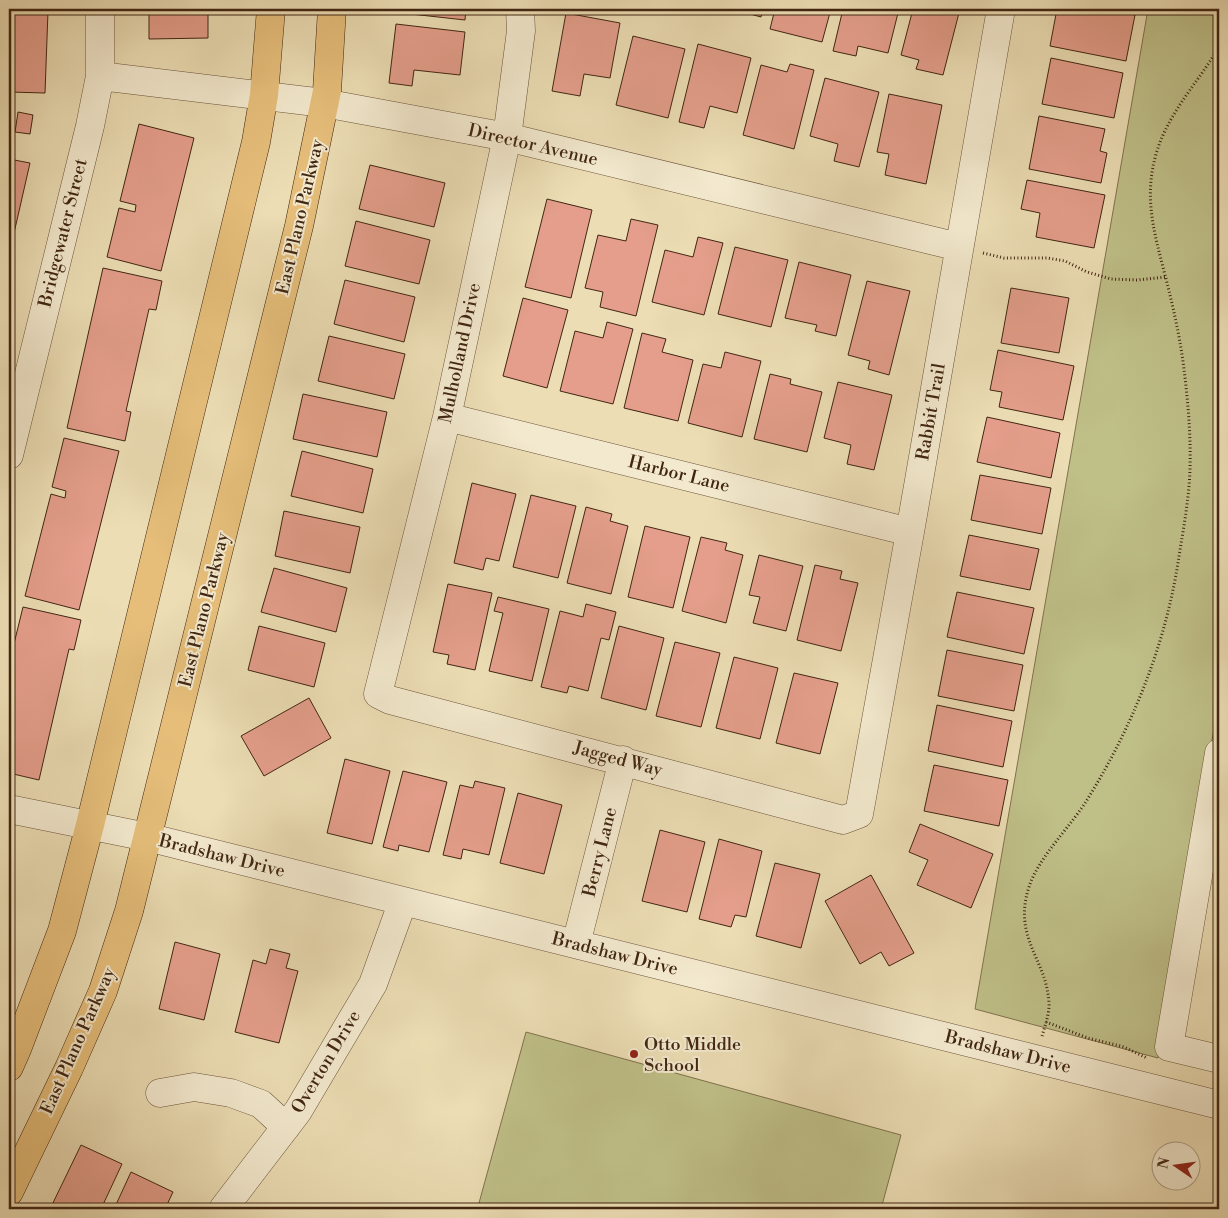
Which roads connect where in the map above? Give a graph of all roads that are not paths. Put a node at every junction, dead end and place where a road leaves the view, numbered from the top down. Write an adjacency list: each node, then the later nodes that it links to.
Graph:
1 (100, 9): 6 (street, Bridgewater Street)
2 (271, 9): 7 (main road)
3 (332, 9): 8 (main road, East Plano Parkway)
4 (520, 9): 9 (street, Mulholland Drive)
5 (1001, 9): 10 (street, Rabbit Trail)
6 (100, 76): 7 (street, Director Avenue); 11 (street, Bridgewater Street)
7 (264, 95): 8 (street, Director Avenue); 20 (main road)
8 (324, 103): 9 (street, Director Avenue); 21 (main road, East Plano Parkway)
9 (507, 137): 10 (street, Director Avenue); 12 (street, Mulholland Drive)
10 (959, 247): 14 (street, Rabbit Trail)
11 (16, 392): 13 (street, Bridgewater Street)
12 (447, 417): 14 (street, Harbor Lane); 15 (street, Mulholland Drive)
13 (9, 455)
14 (910, 532): 19 (street, Rabbit Trail)
15 (378, 694): 17 (street, Jagged Way)
16 (1219, 753): 24 (street)
17 (623, 760): 19 (street, Jagged Way); 23 (street, Berry Lane)
18 (9, 809): 20 (street, Bradshaw Drive)
19 (859, 814)
20 (90, 825): 21 (street, Bradshaw Drive); 25 (main road)
21 (147, 837): 22 (street, Bradshaw Drive); 29 (main road, East Plano Parkway)
22 (402, 901): 23 (street, Bradshaw Drive); 28 (street, Overton Drive)
23 (576, 944): 27 (street, Bradshaw Drive)
24 (1219, 1059)
25 (9, 1066)
26 (160, 1093): 28 (street)
27 (1219, 1105)
28 (286, 1127): 30 (street, Overton Drive)
29 (9, 1192)
30 (223, 1209)

